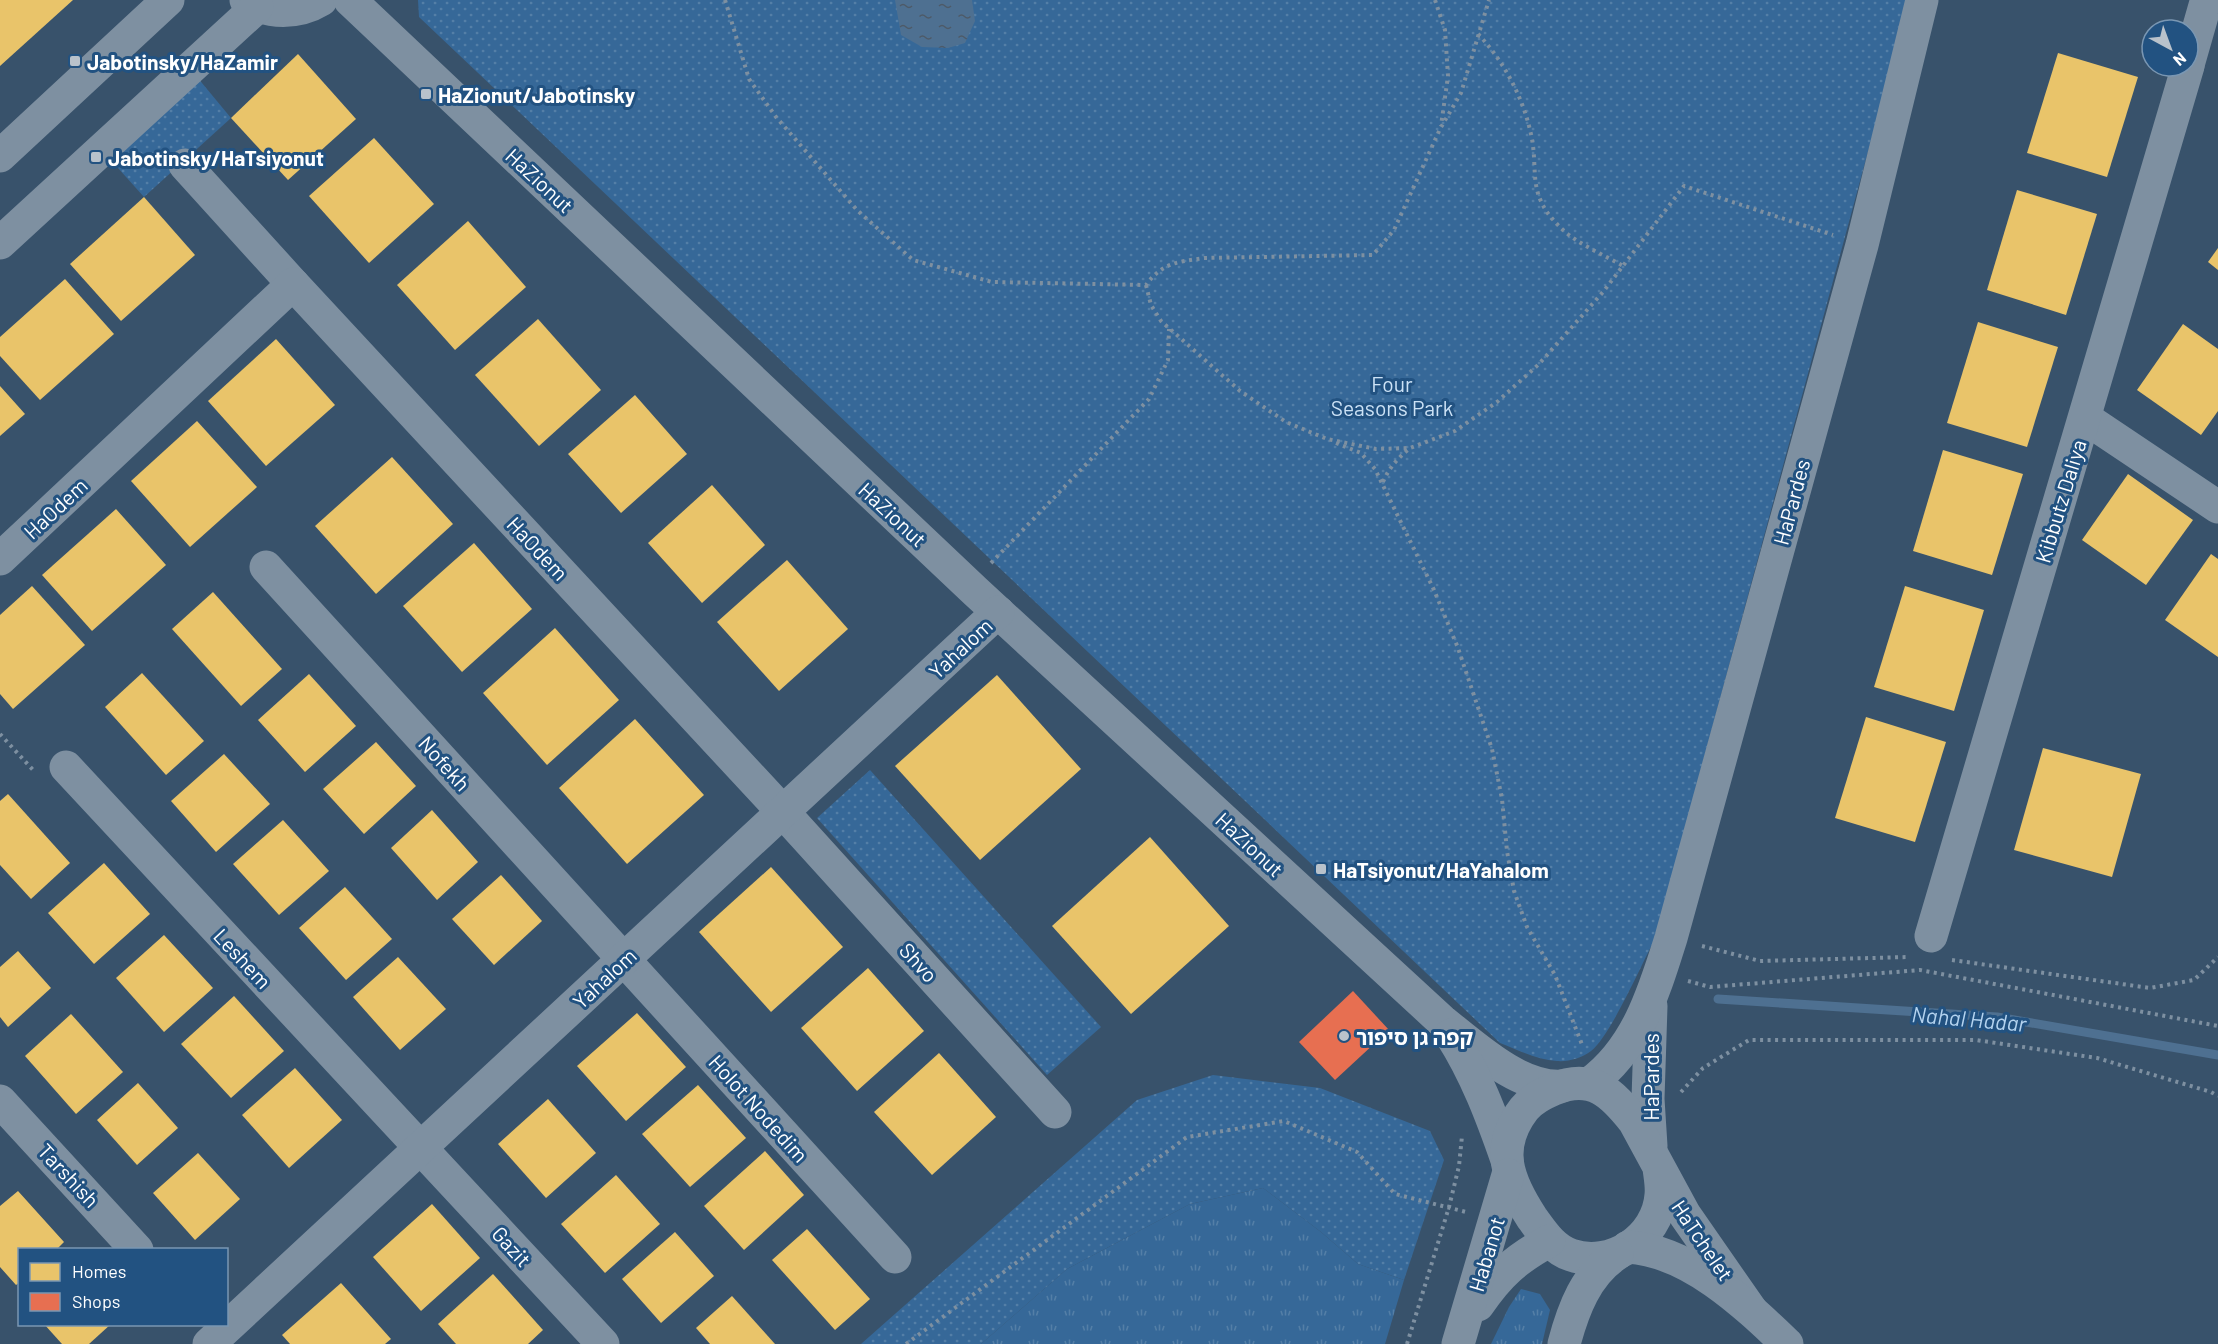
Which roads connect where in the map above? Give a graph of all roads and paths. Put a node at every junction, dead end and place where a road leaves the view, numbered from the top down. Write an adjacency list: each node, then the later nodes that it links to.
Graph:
1 (168, 0): 14 (street)
2 (321, 0): 9 (street)
3 (350, 0): 29 (street, HaZionut)
4 (725, 0): 20 (path)
5 (1435, 0): 13 (path)
6 (1489, 0): 11 (path)
7 (1922, 0): 17 (street, HaPardes)
8 (2208, 1): 10 (street, Kibbutz Daliya)
9 (251, 3): 16 (street)
10 (2200, 27)
11 (1478, 34): 13 (path); 18 (path)
12 (2184, 78): 22 (street, Kibbutz Daliya)
13 (1440, 129): 20 (path)
14 (0, 156)
15 (185, 165): 19 (street, HaOdem)
16 (0, 243)
17 (1862, 245): 18 (path); 35 (street, HaPardes)
18 (1623, 266): 24 (path)
19 (293, 284): 27 (street, HaOdem); 32 (street, HaOdem)
20 (1146, 285): 21 (path)
21 (1169, 329): 23 (path); 29 (path)
22 (2085, 418): 26 (street); 33 (street, Kibbutz Daliya)
23 (1327, 439): 24 (path); 25 (path)
24 (1410, 448): 25 (path)
25 (1383, 482): 38 (path)
26 (2218, 507)
27 (0, 559)
28 (266, 567): 34 (street, Nofekh)
29 (969, 585): 30 (street, HaZionut)
30 (998, 612): 32 (street, Yahalom); 36 (street, HaZionut)
31 (66, 767): 44 (street, Leshem)
32 (783, 812): 34 (street, Yahalom); 43 (street, Shvo)
33 (1930, 936)
34 (624, 960): 44 (street, Yahalom); 52 (street, Holot Nodedim)
35 (1655, 987): 37 (path); 38 (street, HaPardes); 45 (street, HaPardes)
36 (1442, 1021): 38 (street, HaZionut); 40 (street, HaZionut)
37 (2218, 1026)
38 (1582, 1083): 45 (street); 46 (street)
39 (1681, 1092): 41 (path)
40 (1482, 1094): 46 (street, HaZionut); 47 (path)
41 (2218, 1096)
42 (0, 1101): 50 (street, Tarshish)
43 (1055, 1112)
44 (421, 1148): 54 (street, Yahalom); 59 (street, Gazit)
45 (1655, 1161): 51 (street); 53 (street, HaTchelet)
46 (1508, 1167): 48 (street, Habanot); 49 (street)
47 (1449, 1207): 48 (path); 60 (path); 61 (path)
48 (1496, 1222): 58 (street, Habanot)
49 (1554, 1245): 51 (street); 56 (street); 58 (street, Habanot)
50 (135, 1248)
51 (1623, 1250): 53 (street, HaTchelet); 56 (street)
52 (895, 1257)
53 (1751, 1310): 62 (street, HaTchelet)
54 (228, 1324)
55 (226, 1326): 57 (street, Yahalom)
56 (1566, 1336)
57 (214, 1337)
58 (1460, 1338)
59 (603, 1344)
60 (906, 1344)
61 (1407, 1344)
62 (1787, 1344)

